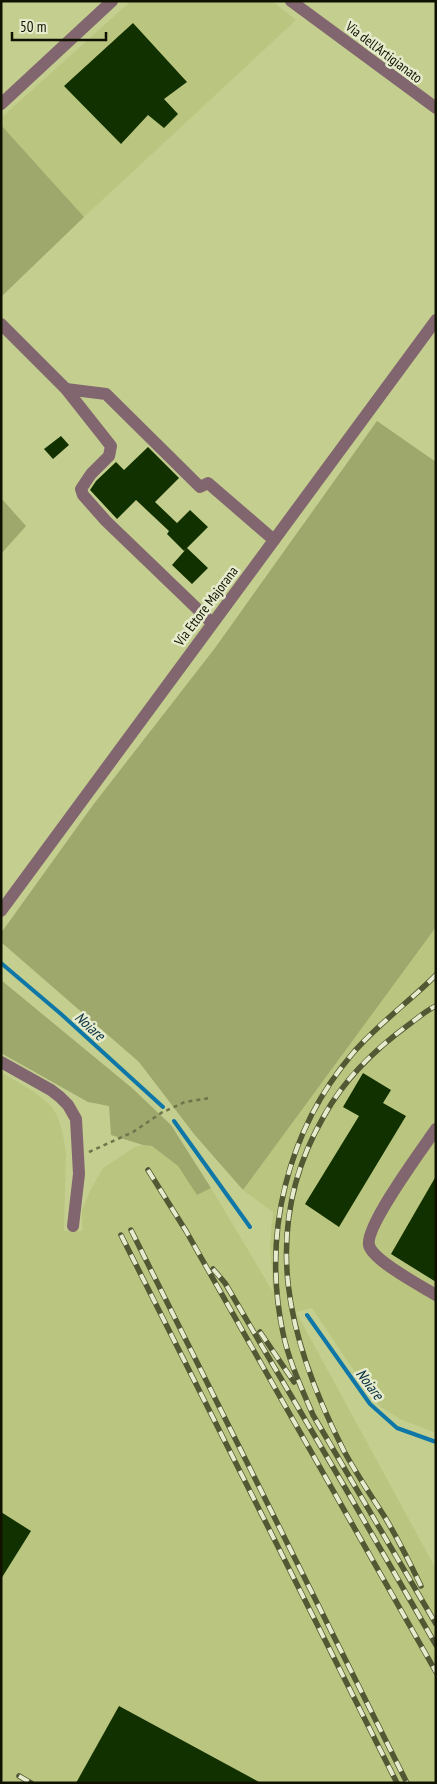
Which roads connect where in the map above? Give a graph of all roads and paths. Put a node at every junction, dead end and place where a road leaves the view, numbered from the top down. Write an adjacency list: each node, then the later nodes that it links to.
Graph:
1 (112, 1): 3 (street)
2 (291, 1): 4 (street, Via dell'Artigianato)
3 (1, 104)
4 (436, 108)
5 (436, 320): 8 (street, Via Ettore Majorana)
6 (1, 324): 7 (street)
7 (66, 389): 8 (street); 9 (street)
8 (274, 540): 9 (street, Via Ettore Majorana)
9 (212, 623): 10 (street, Via Ettore Majorana)
10 (1, 910)
11 (1, 1062): 14 (street)
12 (210, 1098): 14 (path)
13 (436, 1129): 16 (street)
14 (78, 1155): 15 (street)
15 (73, 1226)
16 (436, 1295)

